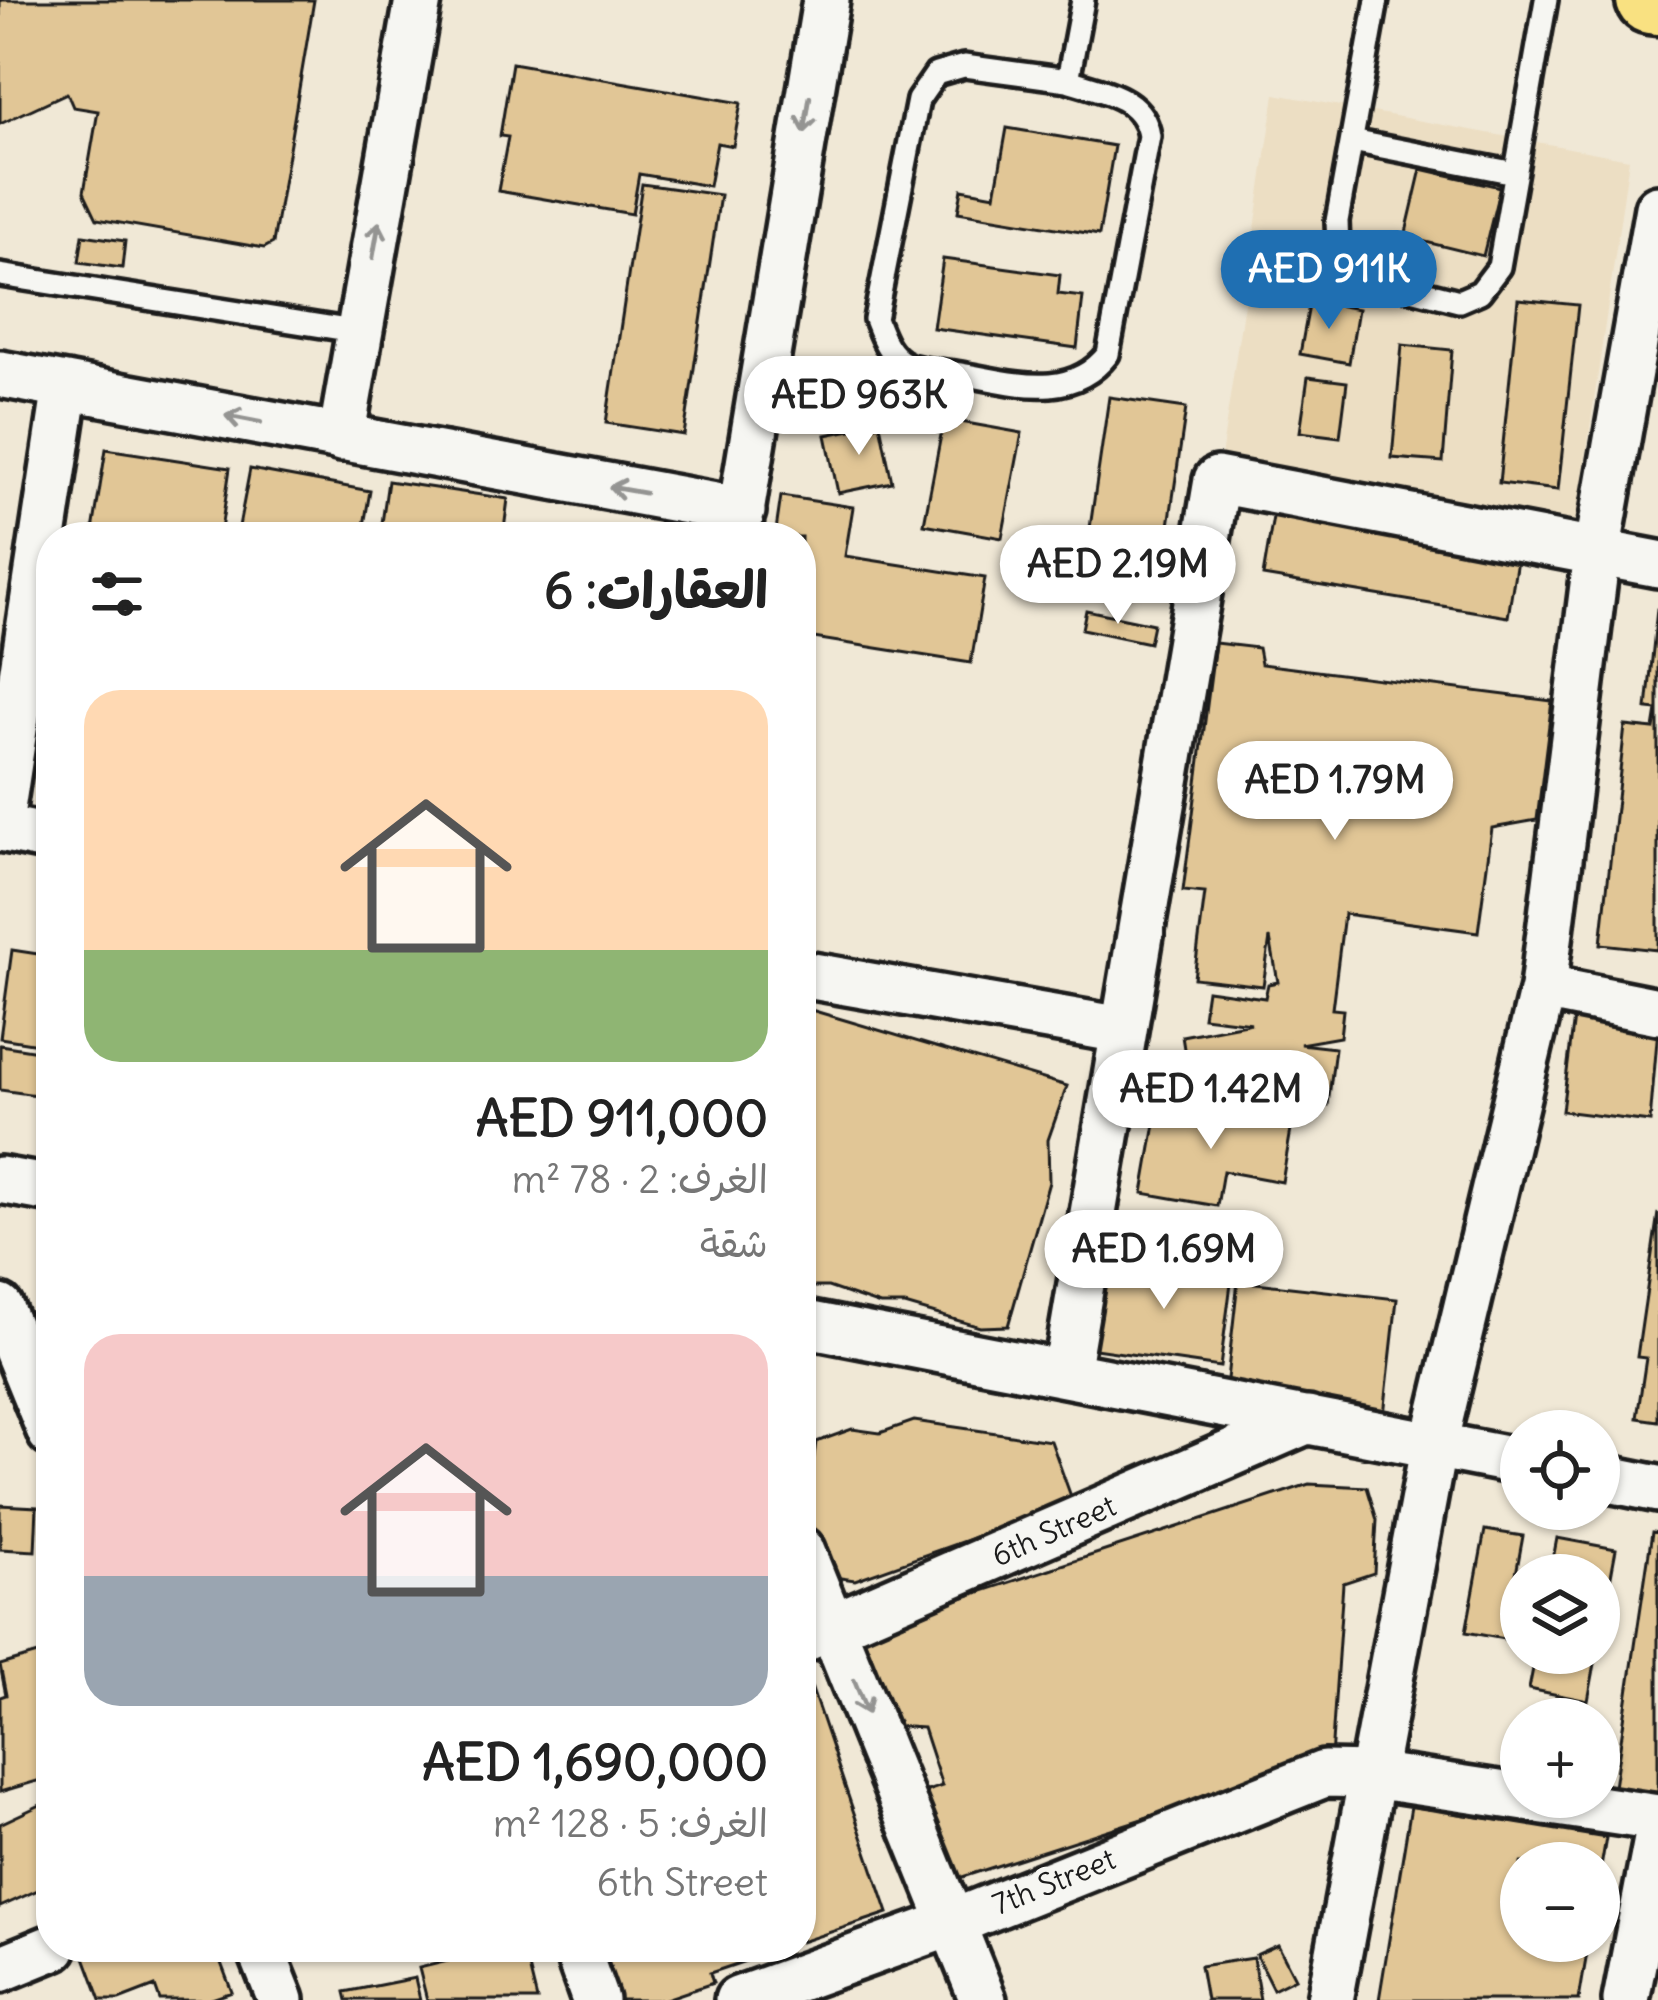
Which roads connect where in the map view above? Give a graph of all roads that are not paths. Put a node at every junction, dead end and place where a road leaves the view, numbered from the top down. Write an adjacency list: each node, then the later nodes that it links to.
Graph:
1 (418, 0): 11 (street, one-way to 1)
2 (826, 0): 17 (street, one-way to 17)
3 (1083, 0): 6 (lane)
4 (1377, 0): 7 (lane)
5 (1546, 0): 8 (lane)
6 (1068, 80): 6 (lane)
7 (1352, 141): 8 (lane); 8 (lane)
8 (1515, 172)
9 (1658, 208): 18 (street)
10 (0, 275): 11 (lane)
11 (360, 332): 14 (street)
12 (0, 374): 13 (street)
13 (66, 386): 14 (street, one-way to 13); 15 (street)
14 (341, 438): 16 (street, one-way to 14)
15 (46, 522)
16 (730, 522)
17 (739, 522)
18 (1597, 554): 19 (street); 24 (street); 26 (street)
19 (1658, 564)
20 (36, 586): 21 (street)
21 (0, 825): 22 (street)
22 (36, 834)
23 (816, 977): 26 (street)
24 (1543, 988): 25 (street); 34 (street)
25 (1658, 1012)
26 (1122, 1030): 31 (street)
27 (0, 1180): 28 (street)
28 (36, 1186)
29 (0, 1308): 32 (street)
30 (816, 1326): 31 (street)
31 (1066, 1373): 33 (street)
32 (36, 1396)
33 (1308, 1420): 34 (street); 38 (street, 6th Street)
34 (1434, 1444): 35 (street); 39 (street)
35 (1500, 1458)
36 (1620, 1481): 37 (street)
37 (1658, 1489)
38 (817, 1634): 42 (street, one-way to 42)
39 (1372, 1775): 40 (street, 7th Street); 42 (street, 7th Street); 51 (street)
40 (1658, 1818)
41 (1658, 1834): 52 (street)
42 (954, 1922): 49 (street, 7th Street); 50 (street)
43 (36, 1954): 46 (street)
44 (266, 1962): 47 (street)
45 (581, 1962): 48 (street)
46 (0, 1969)
47 (281, 2000)
48 (595, 2000)
49 (738, 2000)
50 (983, 2000)
51 (1330, 2000)
52 (1625, 2000)

